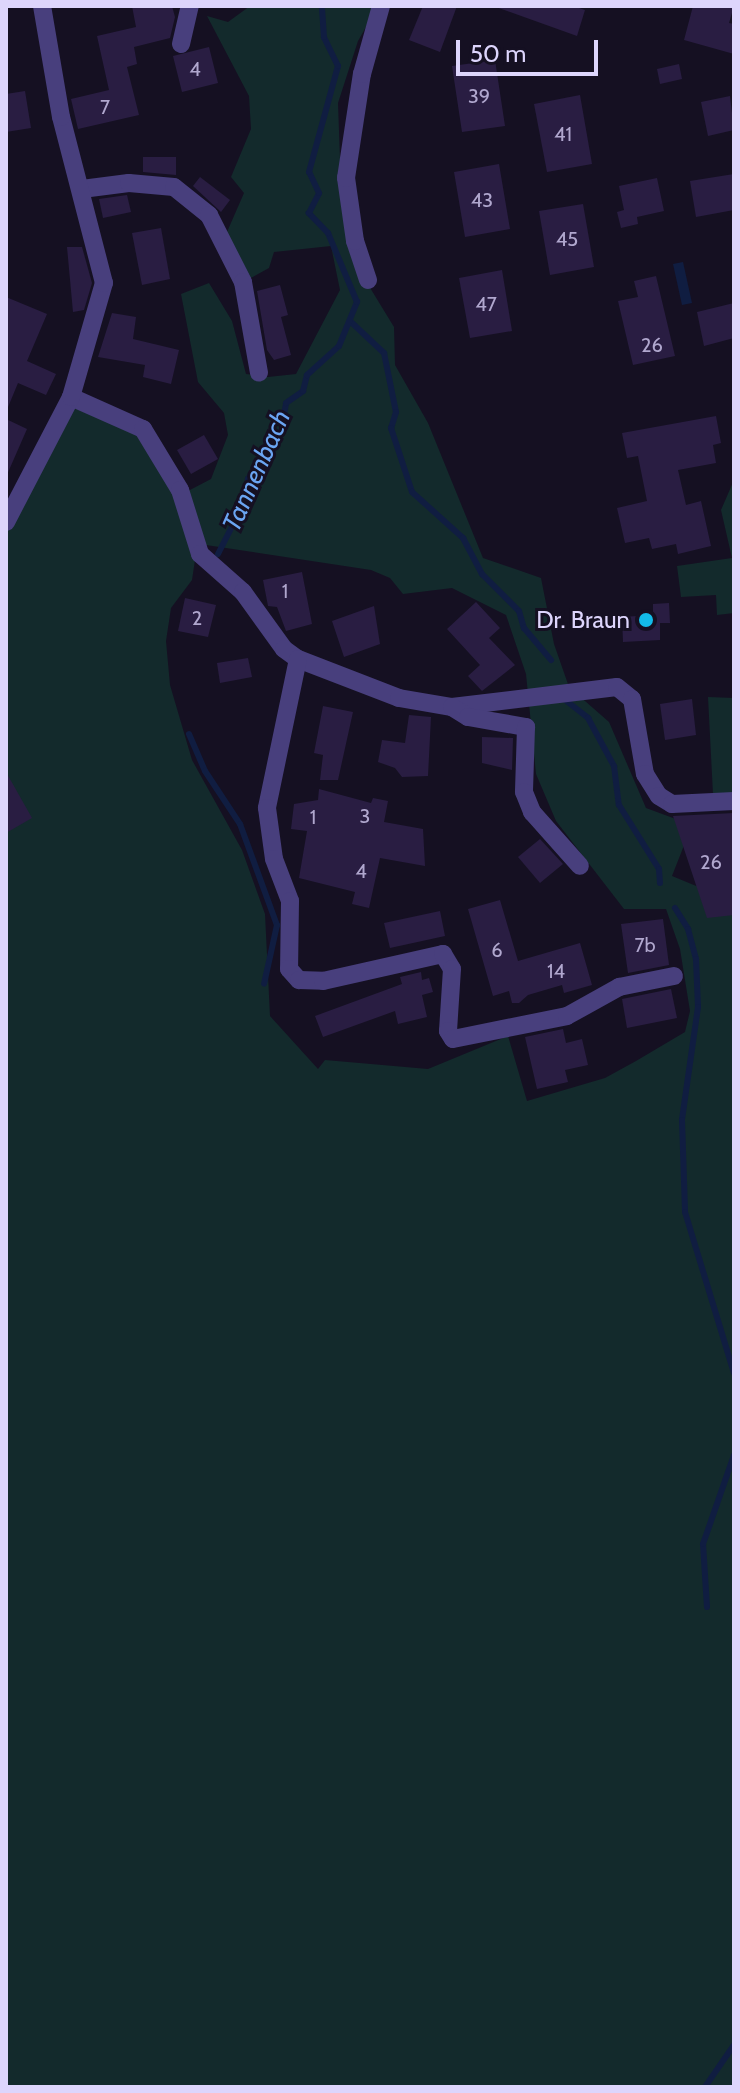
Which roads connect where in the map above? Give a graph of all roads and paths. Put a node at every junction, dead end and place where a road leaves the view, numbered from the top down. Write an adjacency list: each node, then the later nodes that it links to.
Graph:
1 (42, 6): 5 (street)
2 (190, 6): 4 (street)
3 (381, 6): 6 (street)
4 (181, 44)
5 (82, 189): 7 (street); 8 (street)
6 (368, 280)
7 (259, 373)
8 (71, 397): 9 (street); 10 (street)
9 (6, 522)
10 (298, 659): 11 (street); 14 (street)
11 (452, 707): 12 (street); 13 (street)
12 (734, 801)
13 (580, 866)
14 (674, 976)

